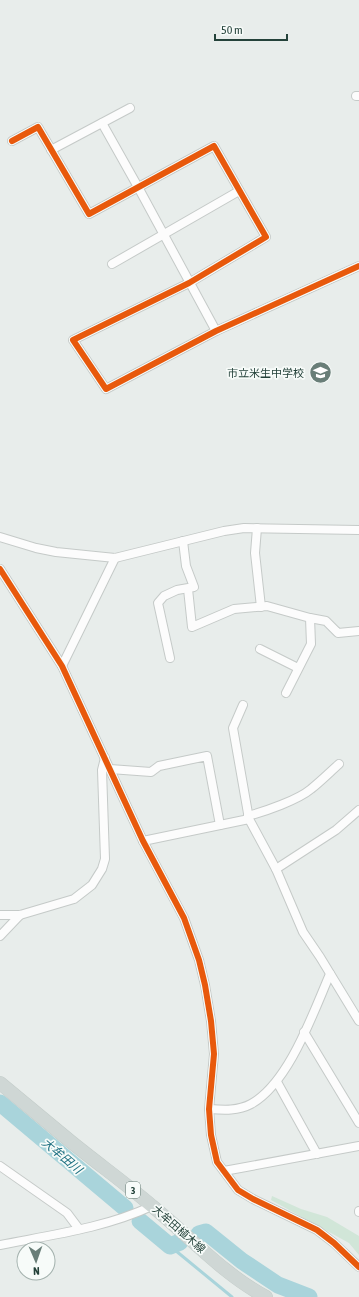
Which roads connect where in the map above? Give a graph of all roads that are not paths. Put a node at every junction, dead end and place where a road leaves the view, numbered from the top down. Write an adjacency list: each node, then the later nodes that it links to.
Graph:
1 (130, 108): 2 (street)
2 (102, 123): 4 (street); 5 (street)
3 (12, 141): 4 (street)
4 (52, 150): 5 (street)
5 (138, 188): 6 (street); 7 (street)
6 (239, 191): 7 (street); 10 (street)
7 (164, 235): 8 (street); 10 (street)
8 (112, 264)
9 (359, 266): 11 (street)
10 (189, 283): 11 (street); 11 (street)
11 (216, 331)
12 (257, 528): 13 (street); 15 (street); 19 (street)
13 (359, 530)
14 (0, 537): 16 (street)
15 (183, 541): 16 (street); 18 (street)
16 (115, 558): 24 (street)
17 (0, 569): 24 (street)
18 (188, 589): 19 (street); 23 (street)
19 (261, 607): 20 (street)
20 (310, 618): 21 (street); 25 (street)
21 (359, 631)
22 (260, 649): 25 (street)
23 (170, 658)
24 (62, 666): 28 (street)
25 (298, 668): 26 (street)
26 (286, 693)
27 (243, 705): 32 (street)
28 (105, 758): 30 (street); 37 (street)
29 (339, 764): 32 (street)
30 (110, 769): 33 (street); 34 (street)
31 (359, 810): 35 (street)
32 (249, 817): 33 (street); 35 (street)
33 (220, 825): 34 (street)
34 (143, 841): 44 (street)
35 (276, 869): 39 (street)
36 (0, 915): 37 (street)
37 (20, 915): 38 (street)
38 (0, 936)
39 (330, 974): 40 (street); 41 (street)
40 (359, 1021)
41 (304, 1032): 42 (street); 45 (street)
42 (277, 1082): 44 (street); 47 (street)
43 (0, 1083): 50 (main road, 大牟田植木線 / 3)
44 (209, 1109): 49 (street)
45 (359, 1123)
46 (359, 1146): 47 (street)
47 (317, 1154): 49 (street)
48 (0, 1166): 51 (street)
49 (224, 1171): 53 (street)
50 (152, 1206): 51 (street); 54 (main road, 大牟田植木線 / 3)
51 (79, 1229): 52 (street)
52 (0, 1245)
53 (359, 1267)
54 (266, 1297)

